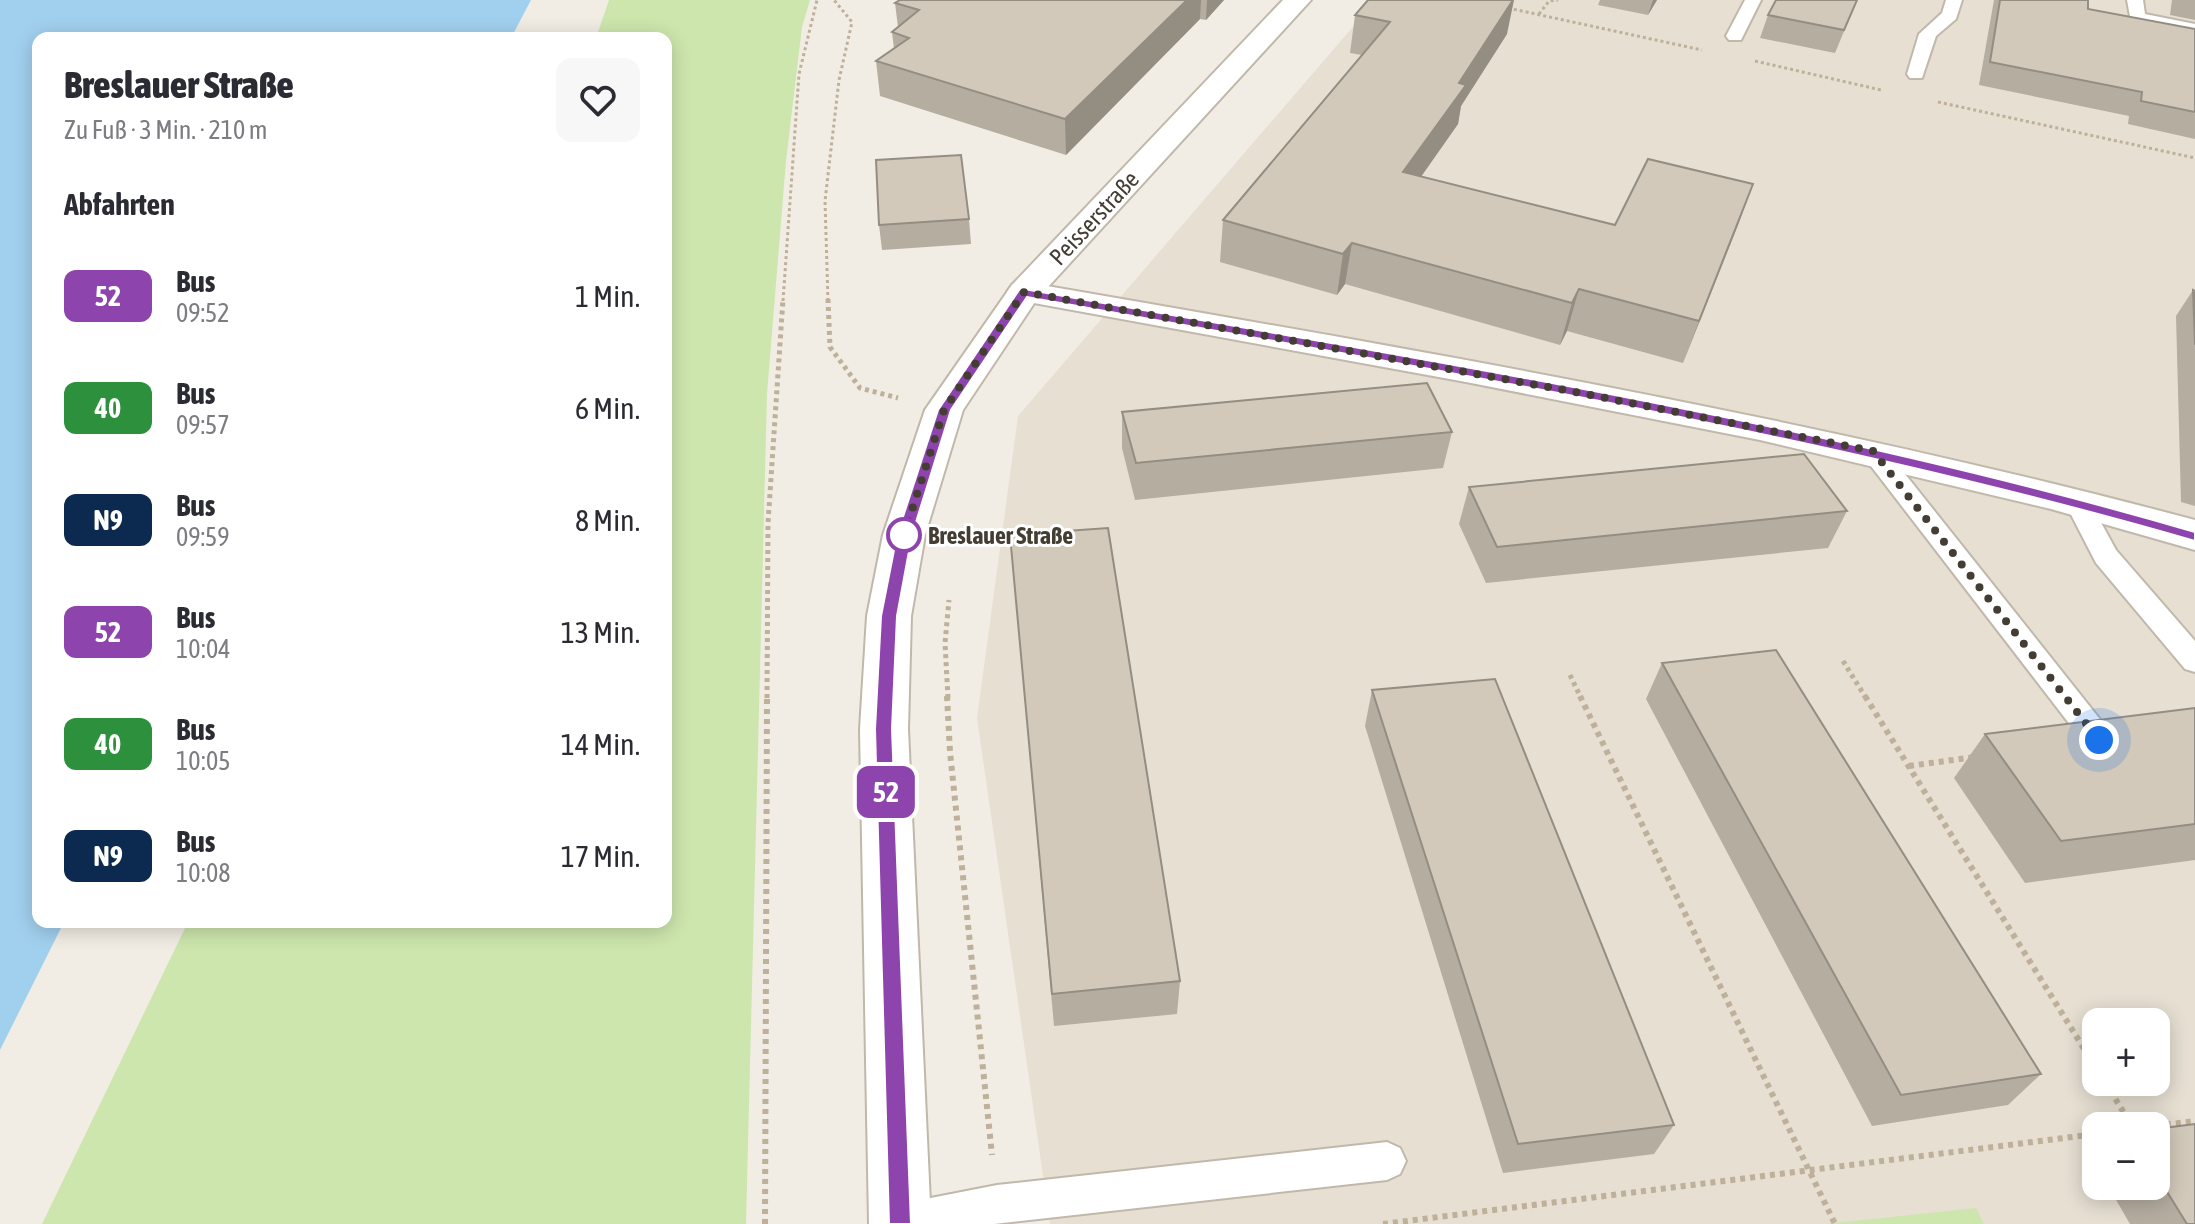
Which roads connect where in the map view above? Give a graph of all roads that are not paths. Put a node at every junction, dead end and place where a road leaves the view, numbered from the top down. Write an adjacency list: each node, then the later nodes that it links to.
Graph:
1 (1298, 0): 8 (street, Peisserstraße)
2 (1753, 0): 6 (lane)
3 (1954, 0): 7 (lane)
4 (2135, 0): 5 (lane)
5 (2195, 29)
6 (1735, 36)
7 (1916, 74)
8 (1024, 292): 9 (street); 15 (street, Peisserstraße)
9 (1873, 451): 10 (street); 13 (lane)
10 (2077, 501): 11 (street); 12 (lane)
11 (2195, 535)
12 (2195, 661)
13 (2099, 740)
14 (1387, 1161): 15 (lane)
15 (900, 1224)

